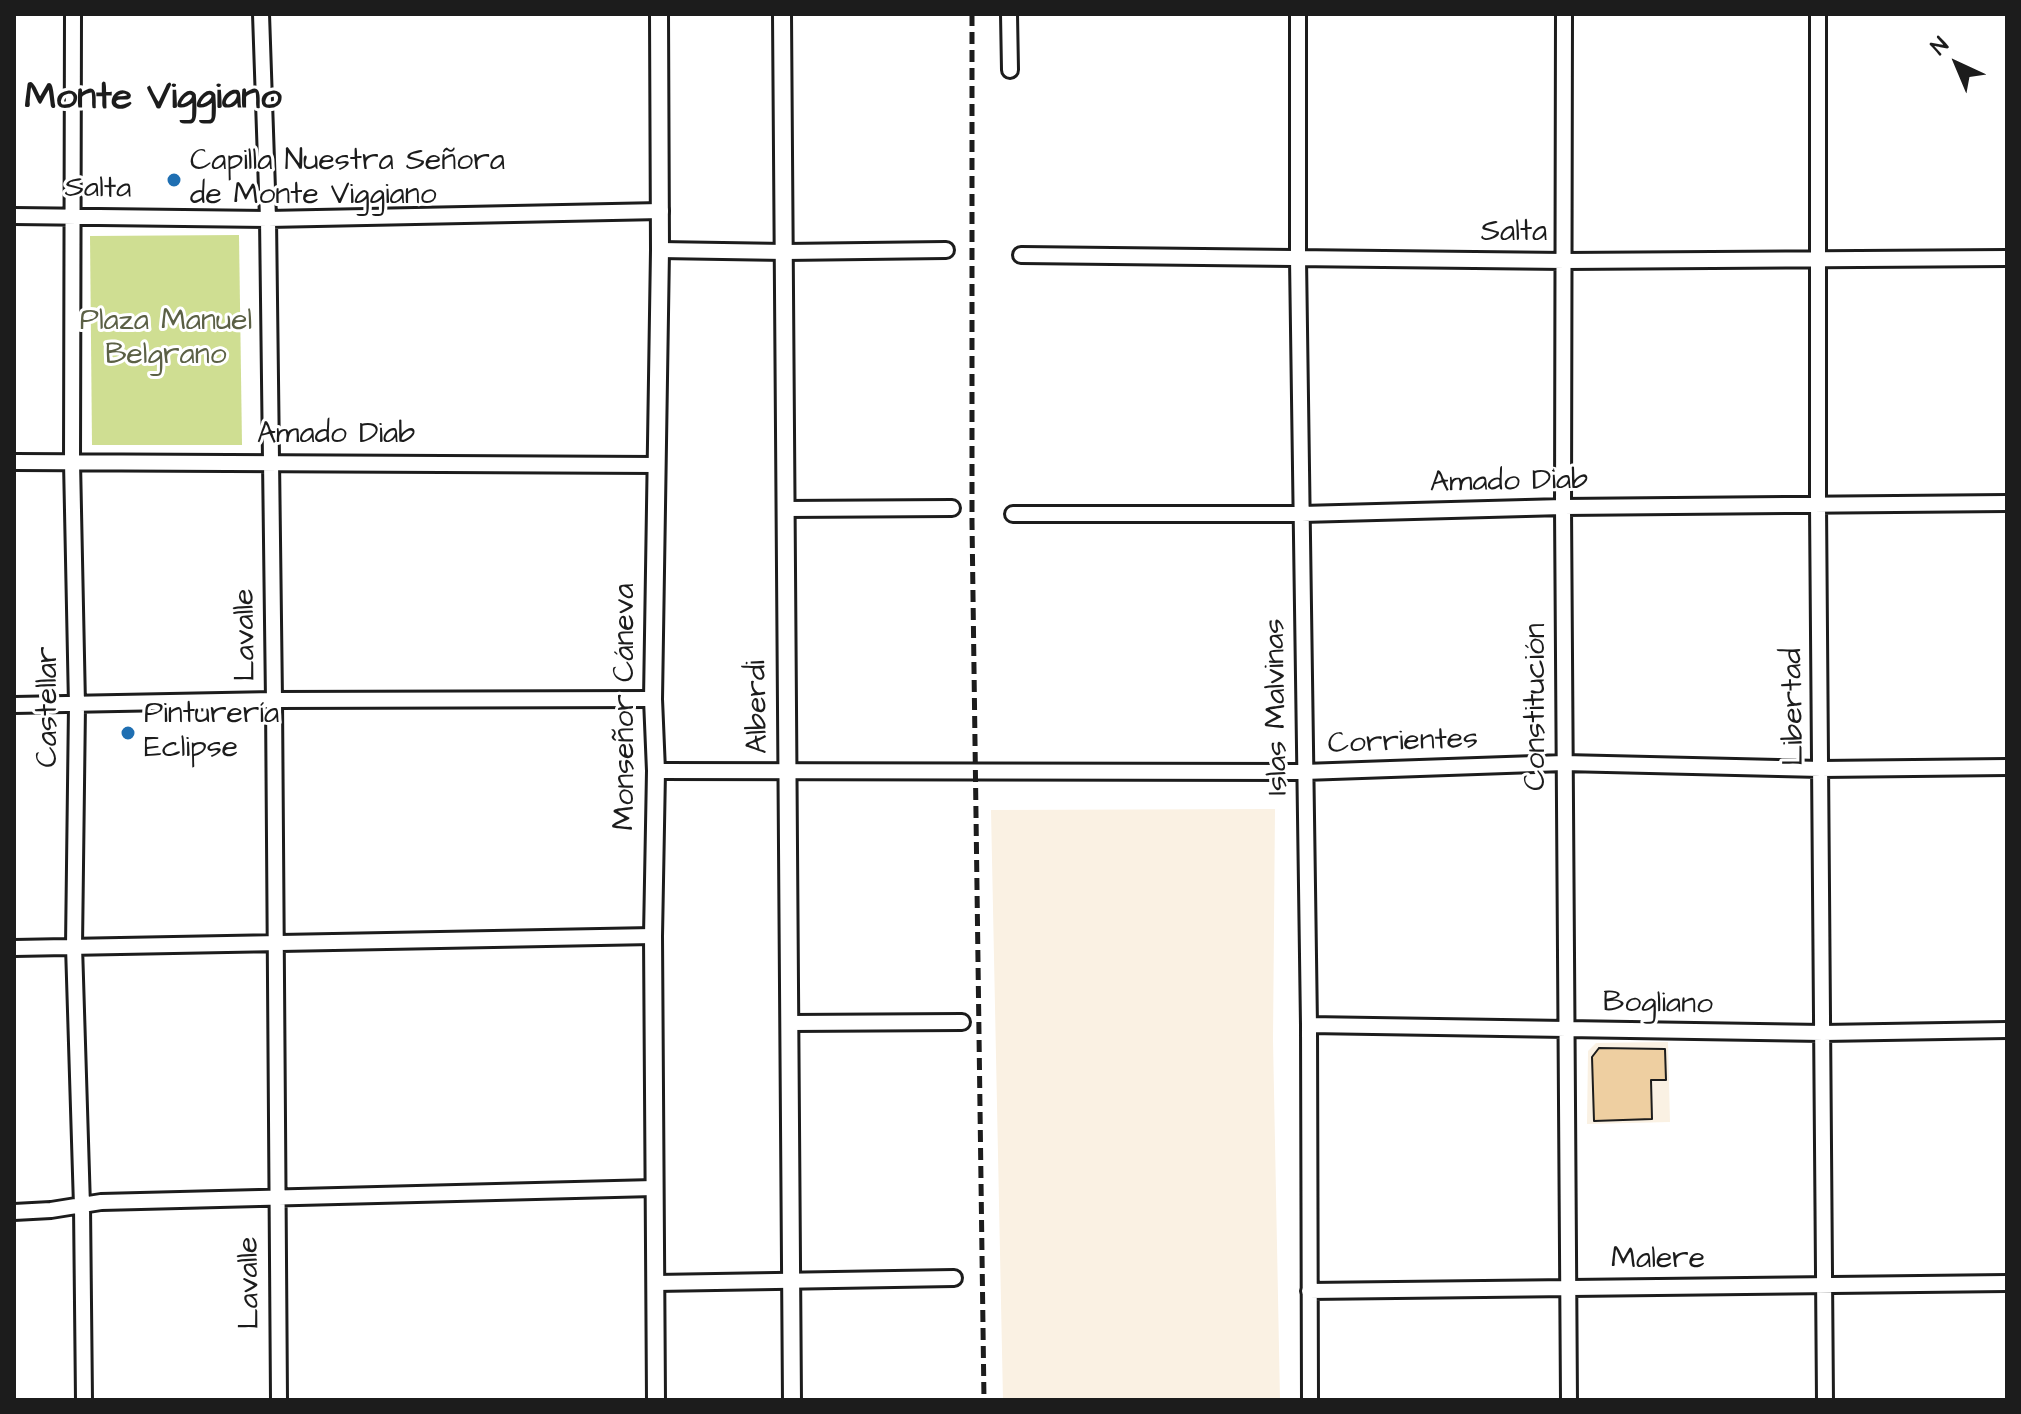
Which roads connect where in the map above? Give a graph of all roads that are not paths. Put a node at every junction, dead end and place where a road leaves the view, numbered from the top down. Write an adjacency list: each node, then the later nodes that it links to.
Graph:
1 (73, 14): 12 (street, Castellar)
2 (261, 14): 13 (street, Lavalle)
3 (659, 14): 10 (street, Monseñor Cáneva)
4 (782, 14): 16 (street, Alberdi)
5 (1009, 14): 9 (street)
6 (1298, 14): 19 (street, Islas Malvinas)
7 (1564, 14): 21 (street, Constitución)
8 (1818, 14): 20 (street, Libertad)
9 (1010, 70)
10 (661, 211): 13 (street, Salta); 14 (street, Monseñor Cáneva)
11 (14, 216): 12 (street, Salta)
12 (73, 216): 13 (street, Salta); 23 (street, Castellar)
13 (268, 219): 24 (street, Lavalle)
14 (660, 250): 16 (street); 25 (street, Monseñor Cáneva)
15 (946, 250): 16 (street)
16 (785, 252): 30 (street, Alberdi)
17 (1021, 255): 19 (street, Salta)
18 (2007, 258): 20 (street, Salta)
19 (1298, 259): 21 (street, Salta); 32 (street, Islas Malvinas)
20 (1819, 259): 21 (street, Salta); 27 (street, Libertad)
21 (1565, 261): 28 (street, Constitución)
22 (14, 462): 23 (street, Amado Diab)
23 (72, 462): 24 (street, Amado Diab); 36 (street, Castellar)
24 (271, 462): 25 (street, Amado Diab); 34 (street, Lavalle)
25 (657, 465): 33 (street, Monseñor Cáneva)
26 (2007, 503): 27 (street, Amado Diab)
27 (1818, 505): 28 (street, Amado Diab); 39 (street, Libertad)
28 (1563, 507): 32 (street, Amado Diab); 37 (street, Constitución)
29 (952, 508): 30 (street)
30 (785, 509): 40 (street, Alberdi)
31 (1013, 514): 32 (street, Amado Diab)
32 (1302, 514): 42 (street, Islas Malvinas)
33 (653, 699): 34 (street); 41 (street, Monseñor Cáneva)
34 (274, 700): 36 (street); 44 (street, Lavalle)
35 (14, 705): 36 (street)
36 (77, 705): 45 (street, Castellar)
37 (1564, 763): 39 (street, Corrientes); 42 (street, Corrientes); 50 (street, Constitución)
38 (2007, 767): 39 (street, Corrientes)
39 (1821, 769): 52 (street, Libertad)
40 (787, 770): 41 (street, Corrientes); 42 (street, Corrientes); 48 (street, Alberdi)
41 (656, 771): 43 (street, Monseñor Cáneva)
42 (1304, 772): 49 (street, Islas Malvinas)
43 (653, 936): 44 (street); 53 (street, Monseñor Cáneva)
44 (277, 942): 45 (street); 54 (street, Lavalle)
45 (74, 946): 46 (street); 55 (street, Castellar)
46 (14, 948)
47 (962, 1022): 48 (street)
48 (790, 1023): 58 (street, Alberdi)
49 (1309, 1025): 50 (street, Bogliano); 63 (street, Islas Malvinas)
50 (1566, 1030): 52 (street, Bogliano); 62 (street, Constitución)
51 (2007, 1030): 52 (street, Bogliano)
52 (1823, 1033): 61 (street, Libertad)
53 (654, 1188): 54 (street); 59 (street, Monseñor Cáneva)
54 (276, 1198): 55 (street); 65 (street, Lavalle)
55 (82, 1206): 56 (street); 64 (street, Castellar)
56 (14, 1212)
57 (954, 1278): 58 (street)
58 (793, 1282): 59 (street); 67 (street, Alberdi)
59 (656, 1283): 66 (street, Monseñor Cáneva)
60 (2007, 1283): 61 (street, Malere)
61 (1824, 1286): 62 (street, Malere); 70 (street, Libertad)
62 (1570, 1287): 63 (street, Malere); 69 (street, Constitución)
63 (1309, 1291): 68 (street, Islas Malvinas)
64 (84, 1400)
65 (279, 1400)
66 (656, 1400)
67 (792, 1400)
68 (1310, 1400)
69 (1569, 1400)
70 (1825, 1400)

